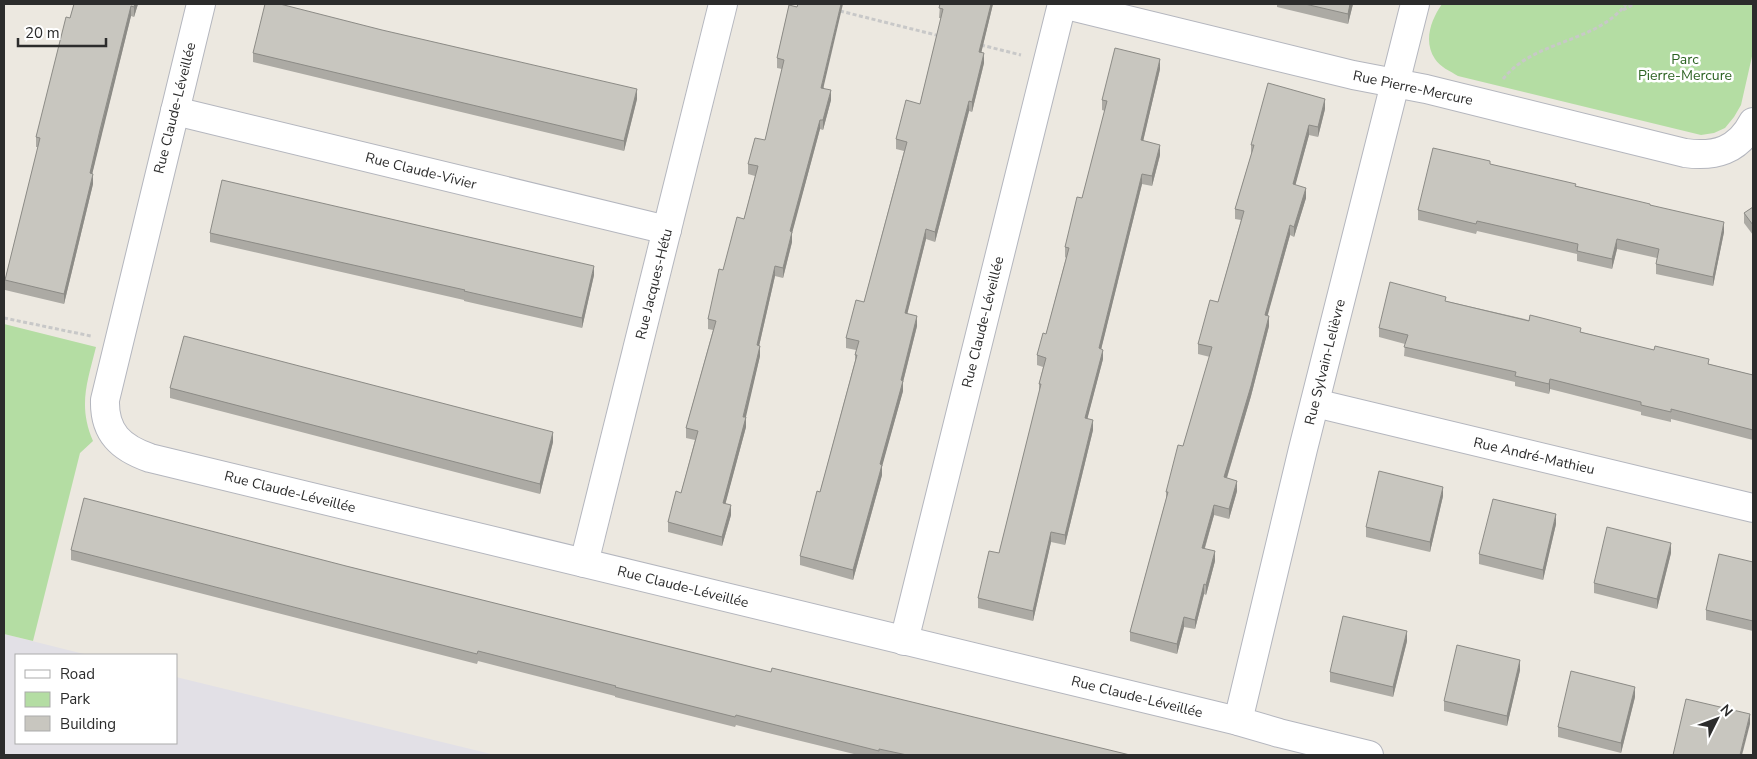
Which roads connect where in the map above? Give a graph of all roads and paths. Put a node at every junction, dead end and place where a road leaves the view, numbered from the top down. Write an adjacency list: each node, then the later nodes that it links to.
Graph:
1 (200, 4): 14 (street, Rue Claude-Léveillée)
2 (723, 4): 16 (street, Rue Jacques-Hétu)
3 (1062, 4): 12 (street, Rue Pierre-Mercure); 22 (street, Rue Claude-Léveillée)
4 (1415, 4): 12 (street, Rue Sylvain-Lelièvre)
5 (1626, 4): 8 (path)
6 (1634, 4): 8 (path)
7 (836, 11): 9 (path)
8 (1620, 12): 13 (path)
9 (940, 36)
10 (978, 45): 11 (path)
11 (1026, 56)
12 (1395, 83): 15 (street, Rue Pierre-Mercure); 19 (street, Rue Sylvain-Lelièvre)
13 (1498, 85)
14 (175, 110): 16 (street, Rue Claude-Vivier); 21 (street, Rue Claude-Léveillée)
15 (1753, 122)
16 (667, 230): 21 (street, Rue Jacques-Hétu)
17 (4, 318): 18 (path)
18 (98, 338)
19 (1314, 402): 20 (street, Rue André-Mathieu); 23 (street, Rue Sylvain-Lelièvre)
20 (1753, 508)
21 (584, 563): 22 (street, Rue Claude-Léveillée)
22 (904, 641): 23 (street, Rue Claude-Léveillée)
23 (1238, 721): 24 (street, Rue Claude-Léveillée)
24 (1369, 755)

